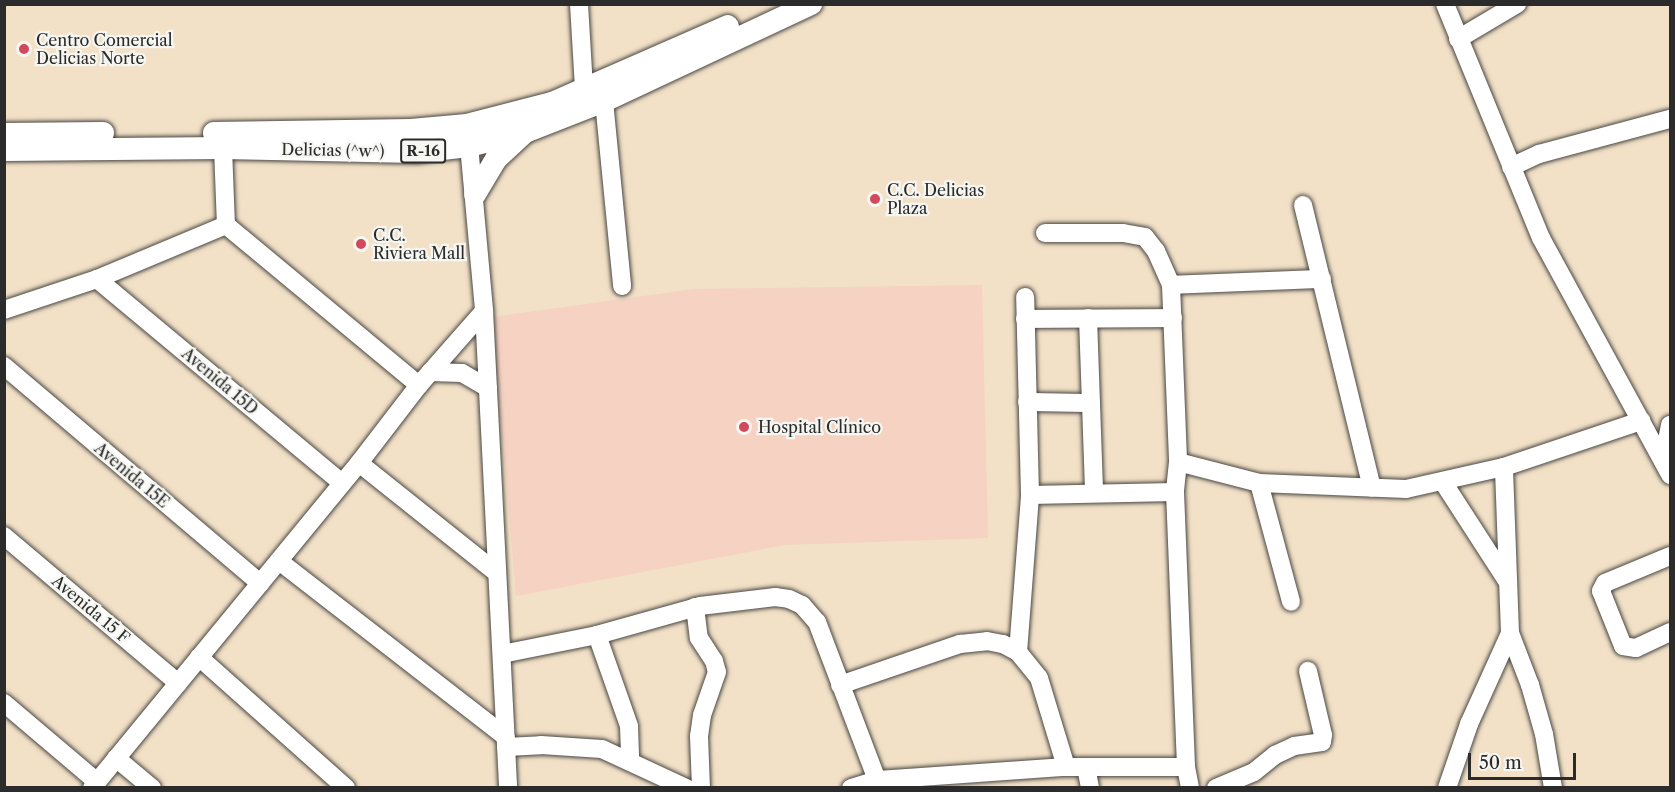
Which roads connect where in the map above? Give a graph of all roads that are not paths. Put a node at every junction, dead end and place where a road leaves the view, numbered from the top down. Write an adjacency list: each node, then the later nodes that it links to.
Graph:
1 (579, 4): 7 (street)
2 (776, 4): 7 (main road, Delicias (^w^) / R-16)
3 (811, 4): 8 (main road, Delicias (^w^) / R-16)
4 (1445, 4): 6 (street)
5 (1516, 4): 6 (street)
6 (1458, 39): 15 (street)
7 (584, 89): 12 (main road, Delicias (^w^) / R-16)
8 (604, 101): 10 (main road, Delicias (^w^) / R-16); 23 (street)
9 (1671, 119): 15 (street)
10 (525, 132): 12 (main road, Delicias (^w^) / R-16); 16 (main road)
11 (4, 134): 12 (main road, Delicias (^w^) / R-16)
12 (468, 136): 13 (main road, Delicias (^w^) / R-16); 16 (street)
13 (223, 148): 14 (main road, Delicias (^w^) / R-16); 18 (street)
14 (4, 150)
15 (1511, 167): 35 (street)
16 (475, 194): 26 (street)
17 (1303, 205): 21 (street)
18 (226, 225): 20 (street); 31 (street)
19 (1045, 232): 22 (street)
20 (98, 279): 25 (street); 42 (street, Avenida 15D)
21 (1322, 279): 22 (street); 44 (street)
22 (1171, 285): 28 (street)
23 (622, 286)
24 (1025, 297): 29 (street)
25 (4, 310)
26 (484, 311): 31 (street); 32 (street)
27 (1088, 318): 28 (street); 29 (street); 34 (street)
28 (1173, 318): 37 (street)
29 (1025, 319): 33 (street)
30 (4, 366): 53 (street, Avenida 15E)
31 (425, 378): 32 (street); 38 (street)
32 (488, 388): 51 (street)
33 (1028, 402): 34 (street); 47 (street)
34 (1091, 403): 46 (street)
35 (1641, 421): 39 (street); 40 (street)
36 (1671, 425): 40 (street)
37 (1178, 462): 43 (street); 45 (street)
38 (359, 463): 42 (street); 51 (street)
39 (1504, 467): 41 (street); 52 (street)
40 (1667, 468)
41 (1443, 482): 44 (street); 52 (street)
42 (342, 483): 50 (street)
43 (1259, 483): 44 (street); 54 (street)
44 (1372, 488)
45 (1175, 492): 46 (street); 71 (street)
46 (1094, 493): 47 (street)
47 (1030, 495): 59 (street)
48 (4, 536): 63 (street, Avenida 15 F)
49 (1671, 556): 56 (street)
50 (279, 561): 53 (street); 66 (street)
51 (497, 573): 60 (street)
52 (1508, 582): 57 (street)
53 (260, 583): 61 (street)
54 (1291, 602)
55 (695, 607): 58 (street); 64 (street); 78 (street)
56 (1671, 632)
57 (1510, 633): 83 (street); 84 (street)
58 (597, 635): 60 (street); 68 (street)
59 (1018, 652): 64 (street); 70 (street)
60 (502, 654): 66 (street)
61 (199, 657): 63 (street); 75 (street)
62 (1308, 671): 82 (street)
63 (178, 683): 67 (street)
64 (840, 685): 73 (street)
65 (4, 703): 72 (street)
66 (506, 742): 68 (street); 76 (street)
67 (116, 758): 72 (street); 74 (street)
68 (630, 760): 77 (street)
69 (1086, 766): 70 (street); 71 (street); 80 (street)
70 (1066, 767): 73 (street)
71 (1186, 767): 81 (street)
72 (94, 784)
73 (879, 784): 79 (street)
74 (152, 788)
75 (346, 788)
76 (508, 788)
77 (686, 788)
78 (701, 788)
79 (851, 788)
80 (1090, 788)
81 (1190, 788)
82 (1216, 788)
83 (1447, 788)
84 (1553, 788)

